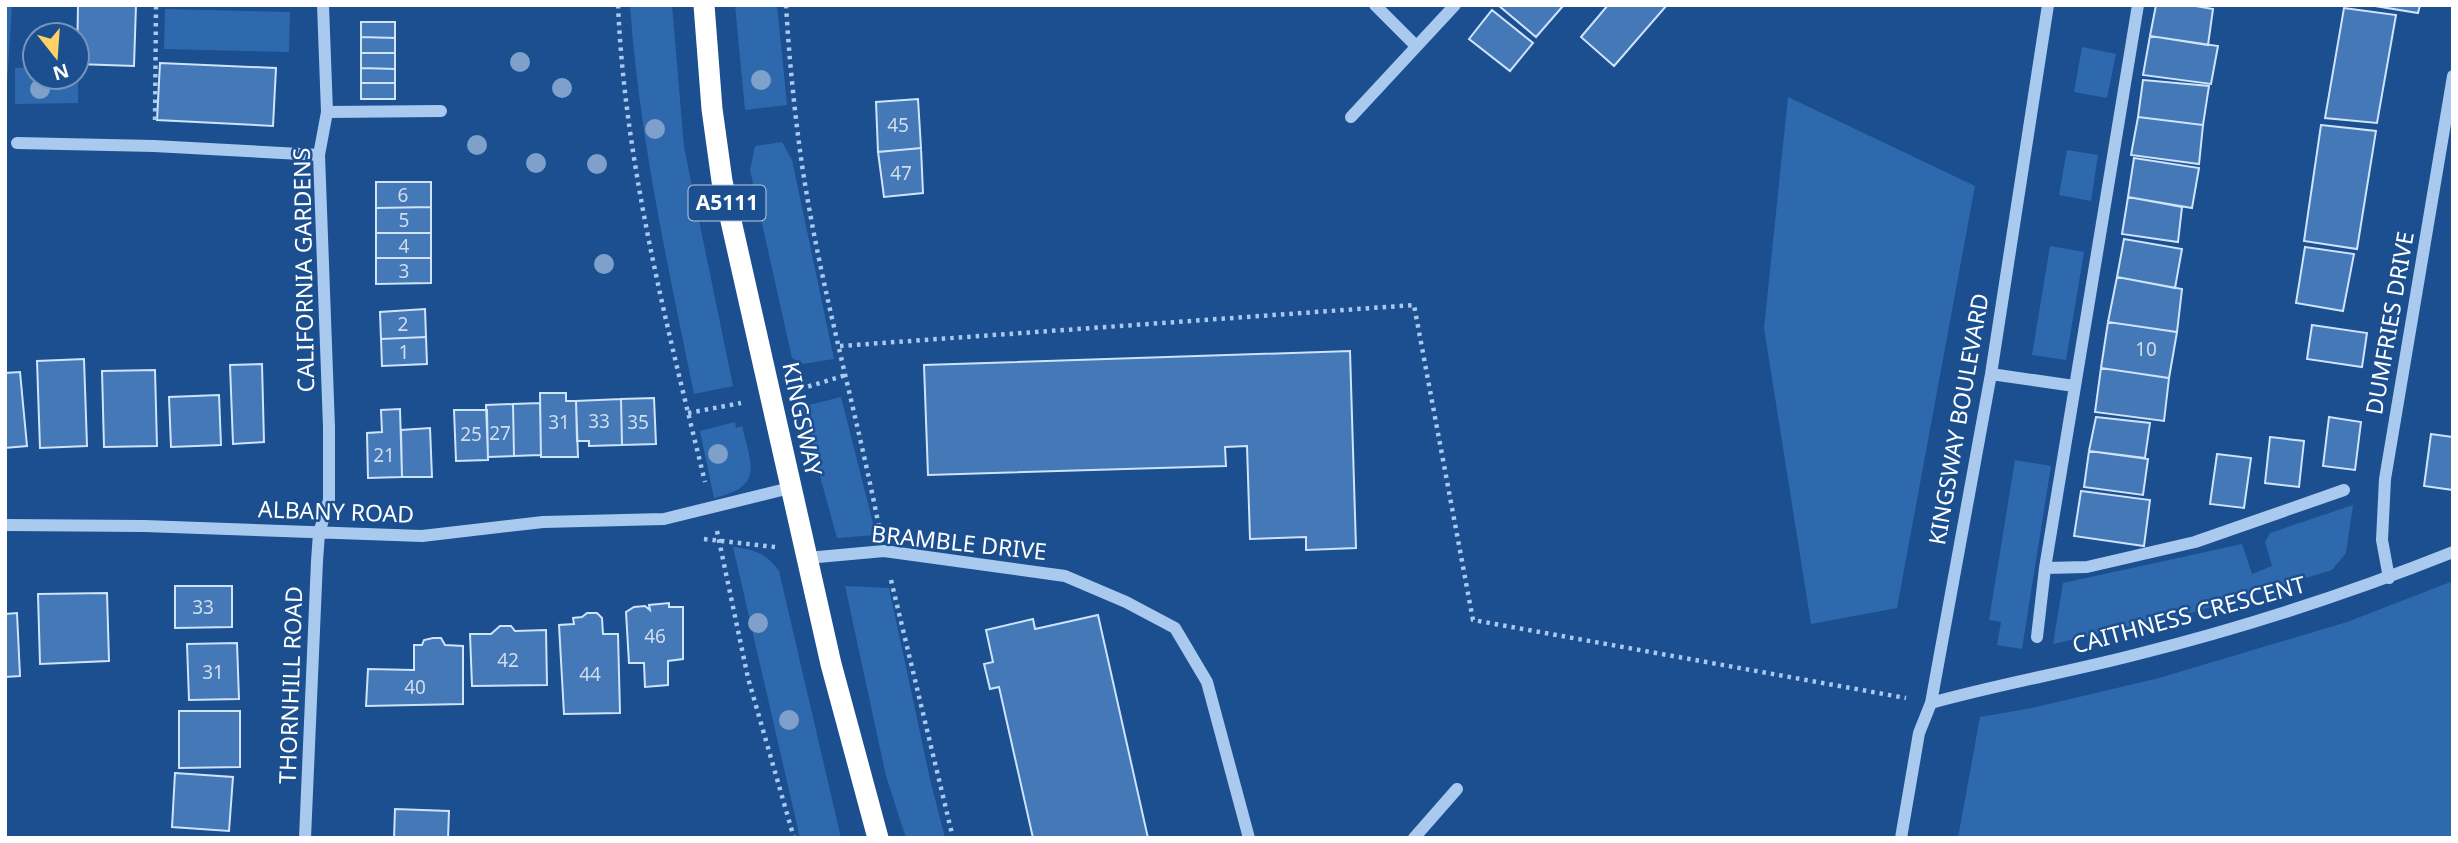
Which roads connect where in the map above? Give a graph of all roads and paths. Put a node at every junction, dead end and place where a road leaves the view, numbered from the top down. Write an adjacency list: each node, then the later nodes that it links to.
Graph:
1 (156, 5): 16 (path)
2 (323, 5): 13 (street, CALIFORNIA GARDENS)
3 (618, 5): 23 (path)
4 (704, 5): 21 (highway, KINGSWAY / A5111)
5 (786, 5): 18 (path)
6 (1375, 5): 10 (street)
7 (1455, 5): 10 (street)
8 (2048, 5): 19 (street, KINGSWAY BOULEVARD)
9 (2138, 5): 20 (street)
10 (1416, 46): 14 (street)
11 (2453, 76): 32 (street, DUMFRIES DRIVE)
12 (441, 111): 13 (street)
13 (327, 112): 17 (street, CALIFORNIA GARDENS)
14 (1351, 117)
15 (17, 143): 16 (street)
16 (154, 146): 17 (street)
17 (319, 155): 26 (street, CALIFORNIA GARDENS)
18 (839, 346): 29 (path); 34 (path)
19 (1991, 374): 20 (street); 34 (street, KINGSWAY BOULEVARD)
20 (2074, 386): 31 (street)
21 (790, 488): 23 (street, ALBANY ROAD); 28 (highway, KINGSWAY / A5111)
22 (2344, 489): 31 (street)
23 (712, 508): 24 (street, ALBANY ROAD); 27 (path)
24 (664, 519): 26 (street, ALBANY ROAD); 27 (path)
25 (5, 525): 26 (street, ALBANY ROAD)
26 (319, 533): 36 (street, THORNHILL ROAD)
27 (720, 542): 28 (path); 37 (path)
28 (805, 551): 29 (street, BRAMBLE DRIVE); 38 (highway, KINGSWAY / A5111)
29 (884, 551): 39 (path); 40 (street, BRAMBLE DRIVE)
30 (2453, 552): 32 (street, CAITHNESS CRESCENT)
31 (2045, 568): 33 (street)
32 (2389, 578): 34 (street, CAITHNESS CRESCENT)
33 (2037, 637)
34 (1931, 703): 42 (street, KINGSWAY BOULEVARD)
35 (1457, 789): 41 (street)
36 (305, 838)
37 (794, 838)
38 (878, 838)
39 (953, 838)
40 (1249, 838)
41 (1414, 838)
42 (1900, 838)

